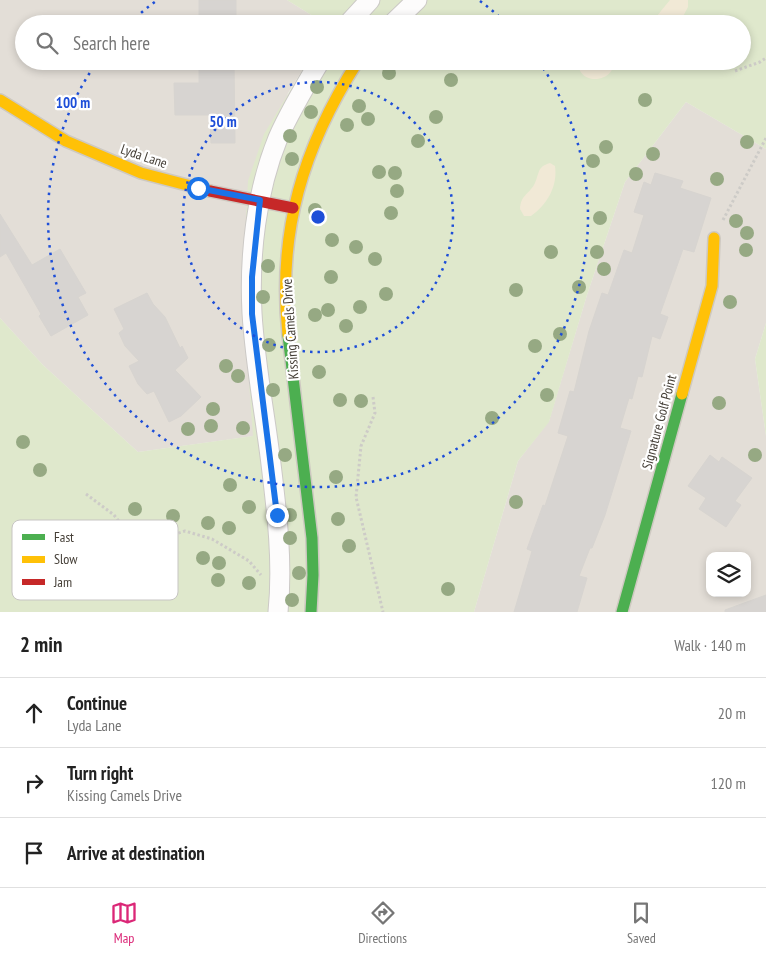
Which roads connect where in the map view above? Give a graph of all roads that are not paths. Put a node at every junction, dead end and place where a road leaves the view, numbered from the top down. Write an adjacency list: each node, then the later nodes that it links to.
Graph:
1 (370, 0): 3 (street)
2 (417, 0): 4 (street)
3 (356, 15)
4 (401, 15)
5 (314, 70): 8 (street)
6 (352, 70): 9 (street, Kissing Camels Drive)
7 (0, 100): 8 (street, Lyda Lane)
8 (260, 200): 9 (street, Lyda Lane); 11 (street)
9 (292, 208): 12 (street, Kissing Camels Drive)
10 (714, 238): 13 (street, Signature Golf Point)
11 (278, 612)
12 (311, 612)
13 (622, 612)

